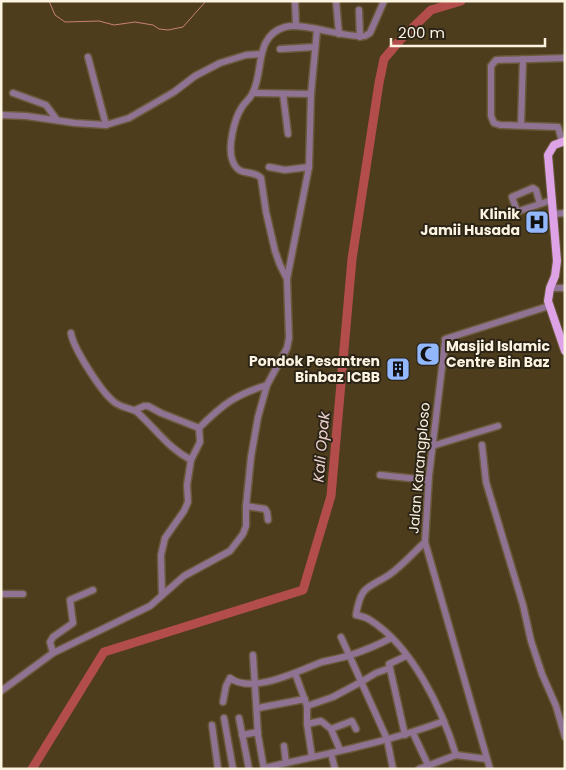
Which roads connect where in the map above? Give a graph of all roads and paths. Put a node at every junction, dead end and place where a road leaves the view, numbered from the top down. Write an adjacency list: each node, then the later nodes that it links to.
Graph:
1 (295, 1): 5 (street)
2 (336, 1): 7 (street)
3 (384, 1): 8 (street)
4 (359, 10): 8 (street)
5 (296, 26): 6 (street); 11 (street)
6 (317, 30): 7 (street); 9 (street)
7 (339, 34): 8 (street)
8 (360, 37)
9 (315, 47): 10 (street); 18 (street)
10 (280, 49)
11 (261, 54): 16 (street); 21 (street)
12 (88, 57): 21 (street)
13 (565, 58): 14 (street)
14 (523, 59): 22 (street); 22 (street)
15 (13, 93): 20 (street)
16 (253, 93): 17 (street); 31 (street)
17 (283, 94): 18 (street); 23 (street)
18 (311, 94): 26 (street)
19 (1, 115): 20 (street)
20 (57, 120): 21 (street)
21 (106, 125)
22 (521, 125): 24 (street)
23 (288, 134)
24 (563, 141): 27 (main road)
25 (268, 167): 26 (street)
26 (309, 167): 31 (street)
27 (552, 200): 28 (street); 30 (main road)
28 (540, 204): 28 (street)
29 (565, 213): 30 (street)
30 (554, 214): 32 (main road)
31 (287, 279): 37 (street)
32 (550, 288): 33 (street); 34 (main road)
33 (565, 288)
34 (549, 306): 36 (main road); 42 (street, Jalan Karangploso)
35 (71, 333): 38 (street)
36 (565, 351)
37 (267, 385): 40 (street); 46 (street)
38 (135, 410): 40 (street); 43 (street)
39 (498, 426): 42 (street)
40 (199, 428): 43 (street)
41 (482, 445): 79 (street)
42 (432, 446): 45 (street, Jalan Karangploso)
43 (191, 460): 52 (street)
44 (380, 475): 45 (street)
45 (428, 480): 48 (street, Jalan Karangploso)
46 (246, 506): 47 (street); 52 (street)
47 (268, 520)
48 (425, 542): 54 (street); 86 (street, Jalan Karangploso)
49 (93, 590): 55 (street)
50 (1, 594): 51 (street)
51 (23, 594)
52 (162, 595): 55 (street)
53 (341, 637): 57 (street)
54 (391, 638): 57 (street); 58 (street)
55 (53, 653): 63 (street)
56 (253, 655): 62 (street)
57 (348, 656): 60 (street); 61 (street)
58 (406, 656): 59 (street); 70 (street)
59 (390, 668): 61 (street); 78 (street)
60 (295, 673): 62 (street); 64 (street)
61 (361, 682): 66 (street); 80 (street)
62 (256, 683): 65 (street); 67 (street)
63 (1, 692)
64 (305, 699): 66 (street); 67 (street)
65 (224, 702)
66 (307, 706): 71 (street)
67 (258, 708): 75 (street)
68 (224, 718): 91 (street)
69 (239, 718): 77 (street)
70 (444, 720): 76 (street); 84 (street)
71 (307, 724): 73 (street); 85 (street)
72 (212, 725): 90 (street)
73 (331, 729): 74 (street); 82 (street)
74 (356, 729)
75 (258, 732): 77 (street); 89 (street)
76 (413, 733): 78 (street); 88 (street)
77 (242, 735): 92 (street)
78 (405, 735): 80 (street)
79 (565, 737)
80 (387, 740): 82 (street); 94 (street)
81 (284, 746): 87 (street)
82 (340, 750): 83 (street)
83 (331, 753): 85 (street); 93 (street)
84 (456, 755): 86 (street); 88 (street)
85 (312, 757): 87 (street)
86 (487, 759): 96 (street, Jalan Karangploso)
87 (289, 765): 89 (street)
88 (428, 766): 95 (street)
89 (264, 768)
90 (218, 769)
91 (233, 769)
92 (249, 769)
93 (335, 769)
94 (393, 769)
95 (419, 769)
96 (490, 769)

